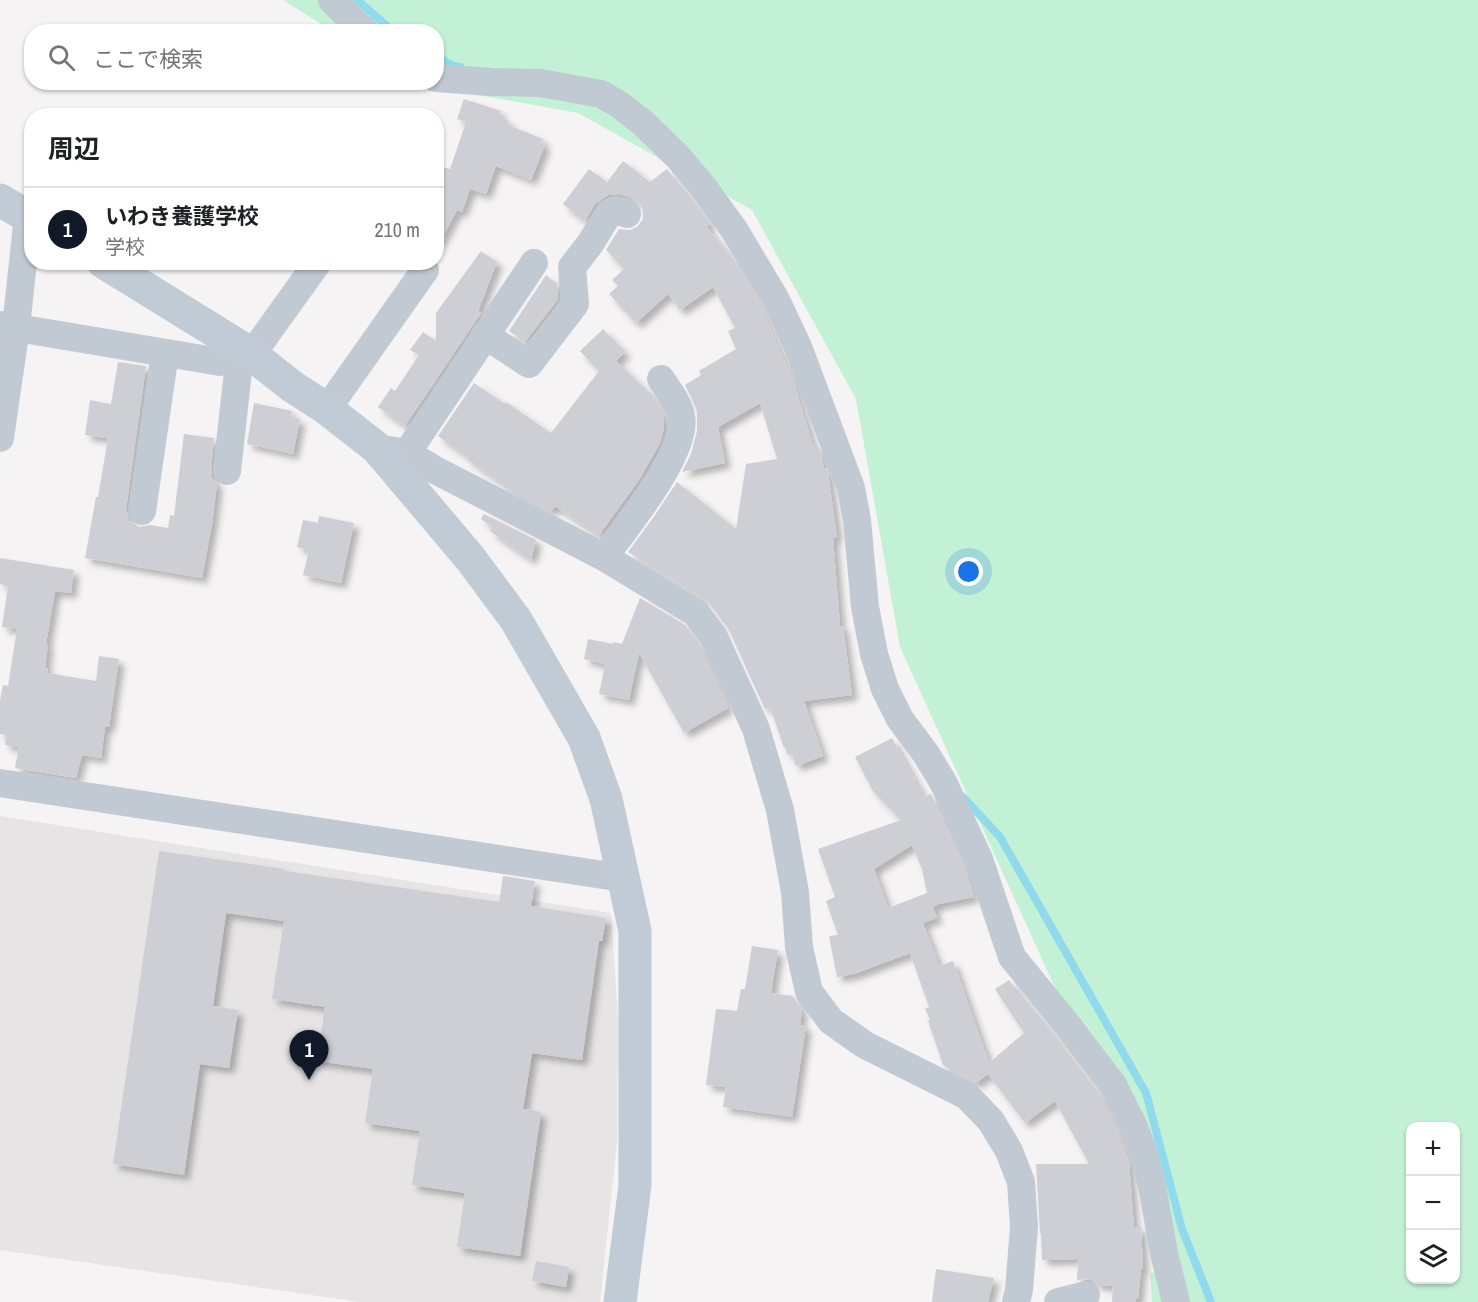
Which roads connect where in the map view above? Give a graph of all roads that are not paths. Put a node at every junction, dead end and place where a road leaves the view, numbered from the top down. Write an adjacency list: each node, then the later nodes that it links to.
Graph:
1 (332, 0): 2 (street)
2 (356, 24)
3 (444, 79): 29 (street)
4 (0, 200): 5 (street)
5 (24, 214)
6 (627, 214): 13 (street)
7 (24, 247): 12 (street)
8 (534, 263): 13 (street)
9 (116, 270): 15 (street)
10 (312, 270): 15 (street)
11 (425, 270): 17 (street)
12 (8, 326): 14 (street); 18 (street)
13 (485, 335): 19 (street)
14 (165, 352): 15 (street); 21 (street)
15 (246, 353): 17 (street); 20 (street)
16 (661, 379): 22 (street)
17 (327, 409): 19 (street)
18 (0, 438)
19 (392, 451): 22 (street); 24 (street)
20 (227, 471)
21 (142, 511)
22 (604, 557): 27 (street)
23 (0, 783): 24 (street)
24 (623, 878): 26 (street)
25 (1086, 1294): 28 (street)
26 (620, 1302)
27 (1016, 1302)
28 (1059, 1302)
29 (1176, 1302)

